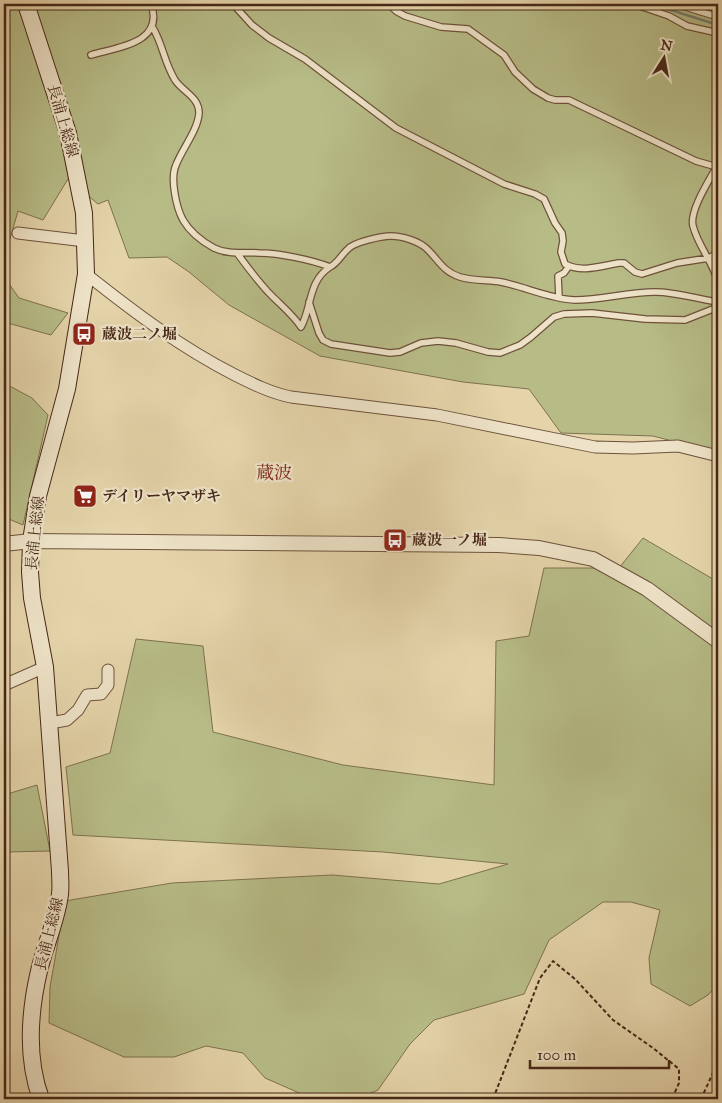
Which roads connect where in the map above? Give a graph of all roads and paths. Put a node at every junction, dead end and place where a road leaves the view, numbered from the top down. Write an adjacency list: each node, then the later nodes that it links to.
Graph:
1 (26, 4): 15 (main road, 長浦上総線)
2 (151, 4): 10 (lane)
3 (233, 4): 19 (lane)
4 (389, 4): 13 (lane)
5 (634, 4): 11 (lane)
6 (676, 4): 8 (lane)
7 (718, 12): 8 (lane)
8 (704, 13): 9 (lane)
9 (718, 17)
10 (153, 28): 12 (lane); 16 (lane)
11 (718, 33)
12 (91, 55)
13 (717, 168): 18 (lane)
14 (18, 233): 15 (street)
15 (85, 241): 21 (main road, 長浦上総線)
16 (237, 253): 20 (lane); 24 (lane)
17 (718, 253): 18 (lane)
18 (709, 258): 19 (lane); 22 (lane)
19 (568, 266): 23 (lane)
20 (330, 267): 23 (lane); 24 (lane)
21 (86, 274): 27 (street); 28 (main road, 長浦上総線)
22 (718, 282)
23 (559, 297): 25 (lane)
24 (309, 302): 26 (lane)
25 (718, 302)
26 (718, 307)
27 (718, 456)
28 (31, 541): 29 (street); 30 (street); 31 (main road, 長浦上総線)
29 (4, 544)
30 (718, 641)
31 (45, 667): 33 (street); 34 (main road, 長浦上総線)
32 (108, 670): 34 (street)
33 (4, 685)
34 (50, 723): 36 (main road, 長浦上総線)
35 (718, 1062): 39 (path)
36 (41, 1099)
37 (494, 1099): 38 (path)
38 (672, 1099)
39 (701, 1099)

